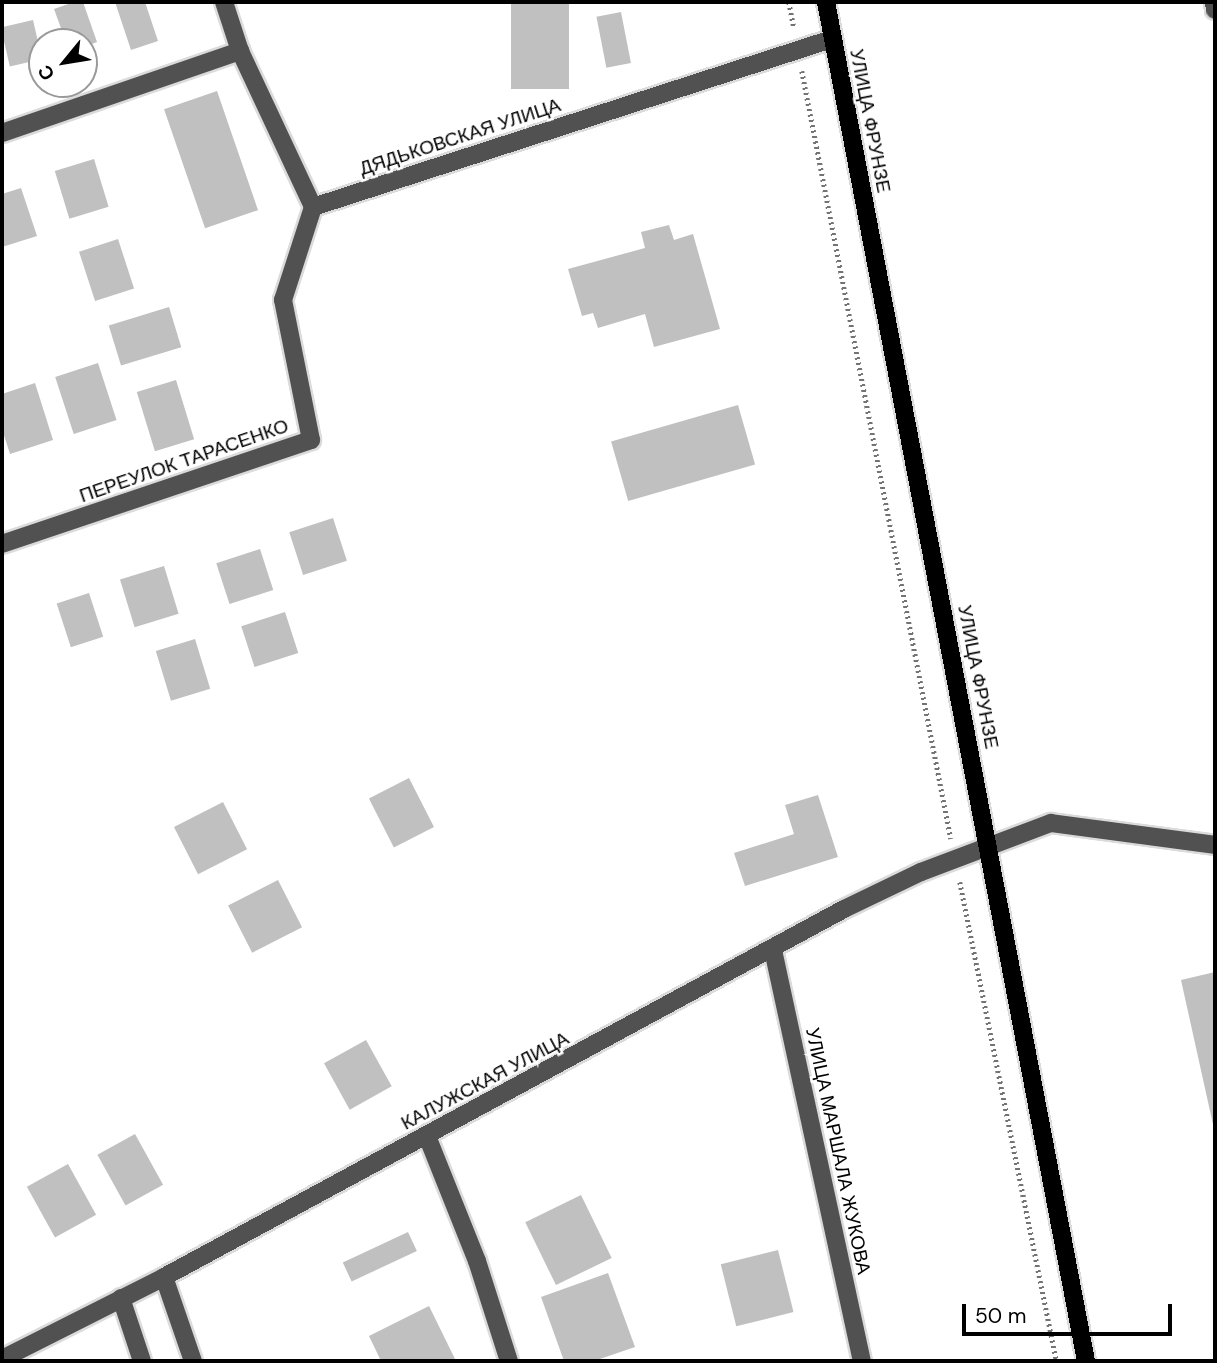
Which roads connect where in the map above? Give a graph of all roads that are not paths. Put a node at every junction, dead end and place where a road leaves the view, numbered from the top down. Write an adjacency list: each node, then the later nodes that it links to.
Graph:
1 (224, 2): 6 (street)
2 (826, 2): 5 (main road, УЛИЦА ФРУНЗЕ)
3 (1214, 2): 4 (street)
4 (1215, 9)
5 (832, 39): 8 (street, ДЯДЬКОВСКАЯ УЛИЦА); 10 (main road, УЛИЦА ФРУНЗЕ)
6 (240, 51): 7 (street); 8 (street)
7 (2, 133)
8 (313, 207): 9 (street, ПЕРЕУЛОК ТАРАСЕНКО)
9 (2, 544)
10 (989, 845): 11 (street, КАЛУЖСКАЯ УЛИЦА); 12 (street, КАЛУЖСКАЯ УЛИЦА); 21 (main road, УЛИЦА ФРУНЗЕ)
11 (1215, 845)
12 (774, 950): 13 (street, КАЛУЖСКАЯ УЛИЦА); 20 (street, УЛИЦА МАРШАЛА ЖУКОВА)
13 (427, 1136): 14 (street, КАЛУЖСКАЯ УЛИЦА); 19 (street)
14 (164, 1277): 15 (street, КАЛУЖСКАЯ УЛИЦА); 18 (street)
15 (121, 1298): 16 (street, КАЛУЖСКАЯ УЛИЦА); 17 (street)
16 (2, 1359)
17 (142, 1361)
18 (193, 1361)
19 (509, 1361)
20 (862, 1361)
21 (1086, 1361)

